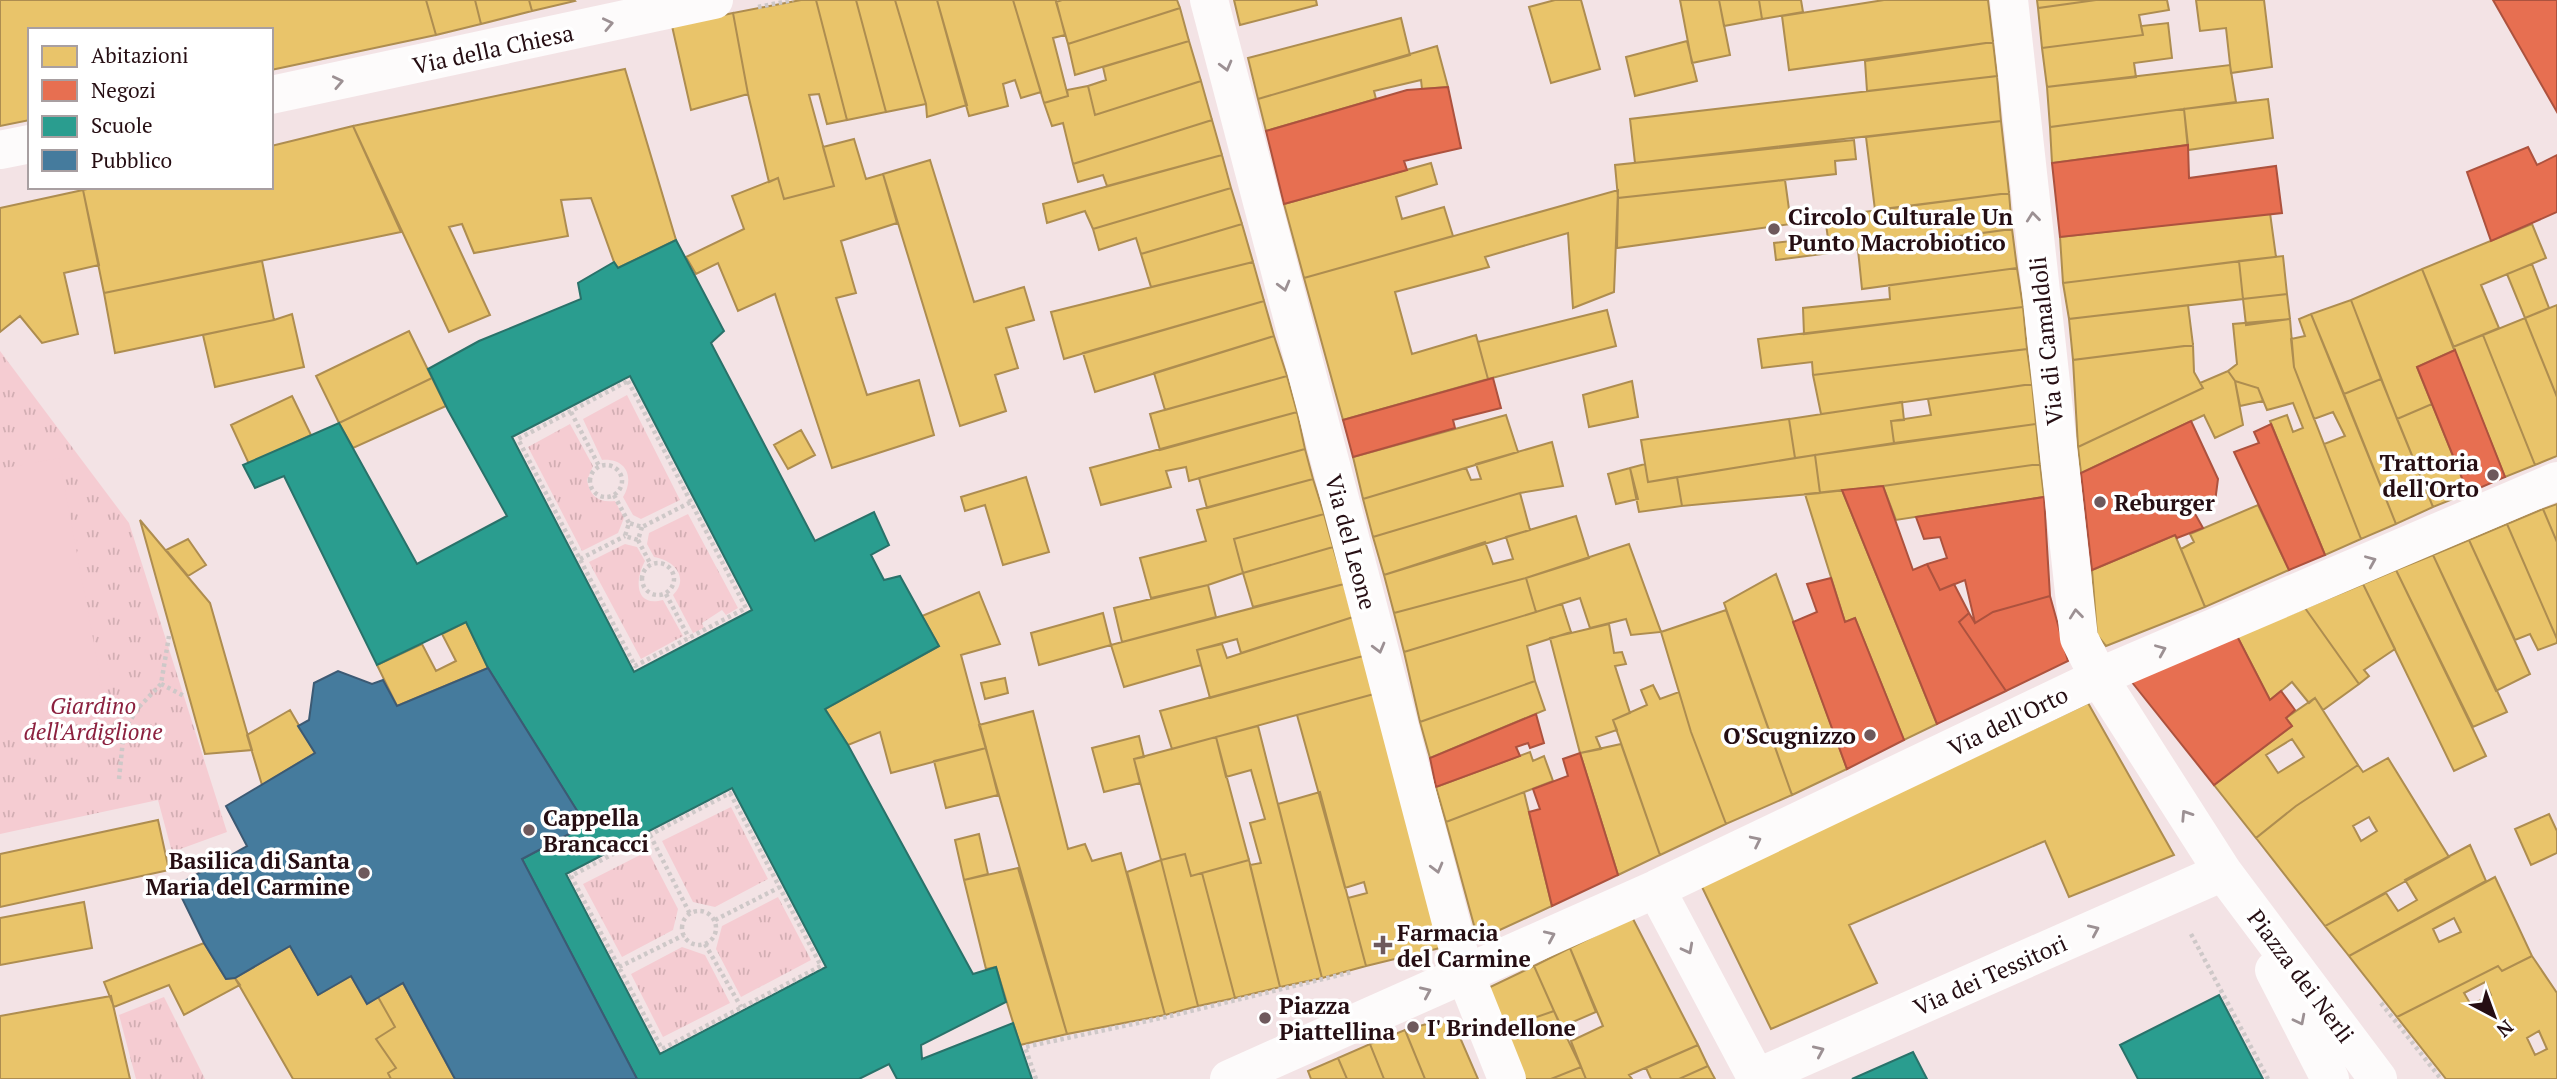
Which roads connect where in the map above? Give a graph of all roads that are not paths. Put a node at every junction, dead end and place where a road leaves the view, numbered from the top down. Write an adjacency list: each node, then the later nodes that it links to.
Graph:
1 (714, 0): 4 (street, Via della Chiesa, one-way to 1)
2 (1209, 0): 11 (street, Via del Leone, one-way to 11)
3 (2009, 0): 8 (street, Via di Camaldoli, one-way to 3)
4 (273, 96)
5 (28, 144): 6 (street)
6 (0, 150)
7 (2557, 481): 8 (street, Via dell'Orto, one-way to 7)
8 (2099, 678): 9 (street, Piazza dei Nerli, one-way to 8); 10 (street, Via dell'Orto, one-way to 8)
9 (2223, 872): 14 (street, Via dei Tessitori, one-way to 9); 15 (street, Piazza dei Nerli, one-way to 15); 16 (street, Piazza dei Nerli)
10 (1656, 889): 11 (street, Via dell'Orto, one-way to 10); 14 (street, one-way to 14)
11 (1465, 974): 12 (street, one-way to 11); 13 (street, Via del Leone)
12 (1229, 1079)
13 (1507, 1079)
14 (1756, 1079)
15 (2330, 1079)
16 (2378, 1079)

